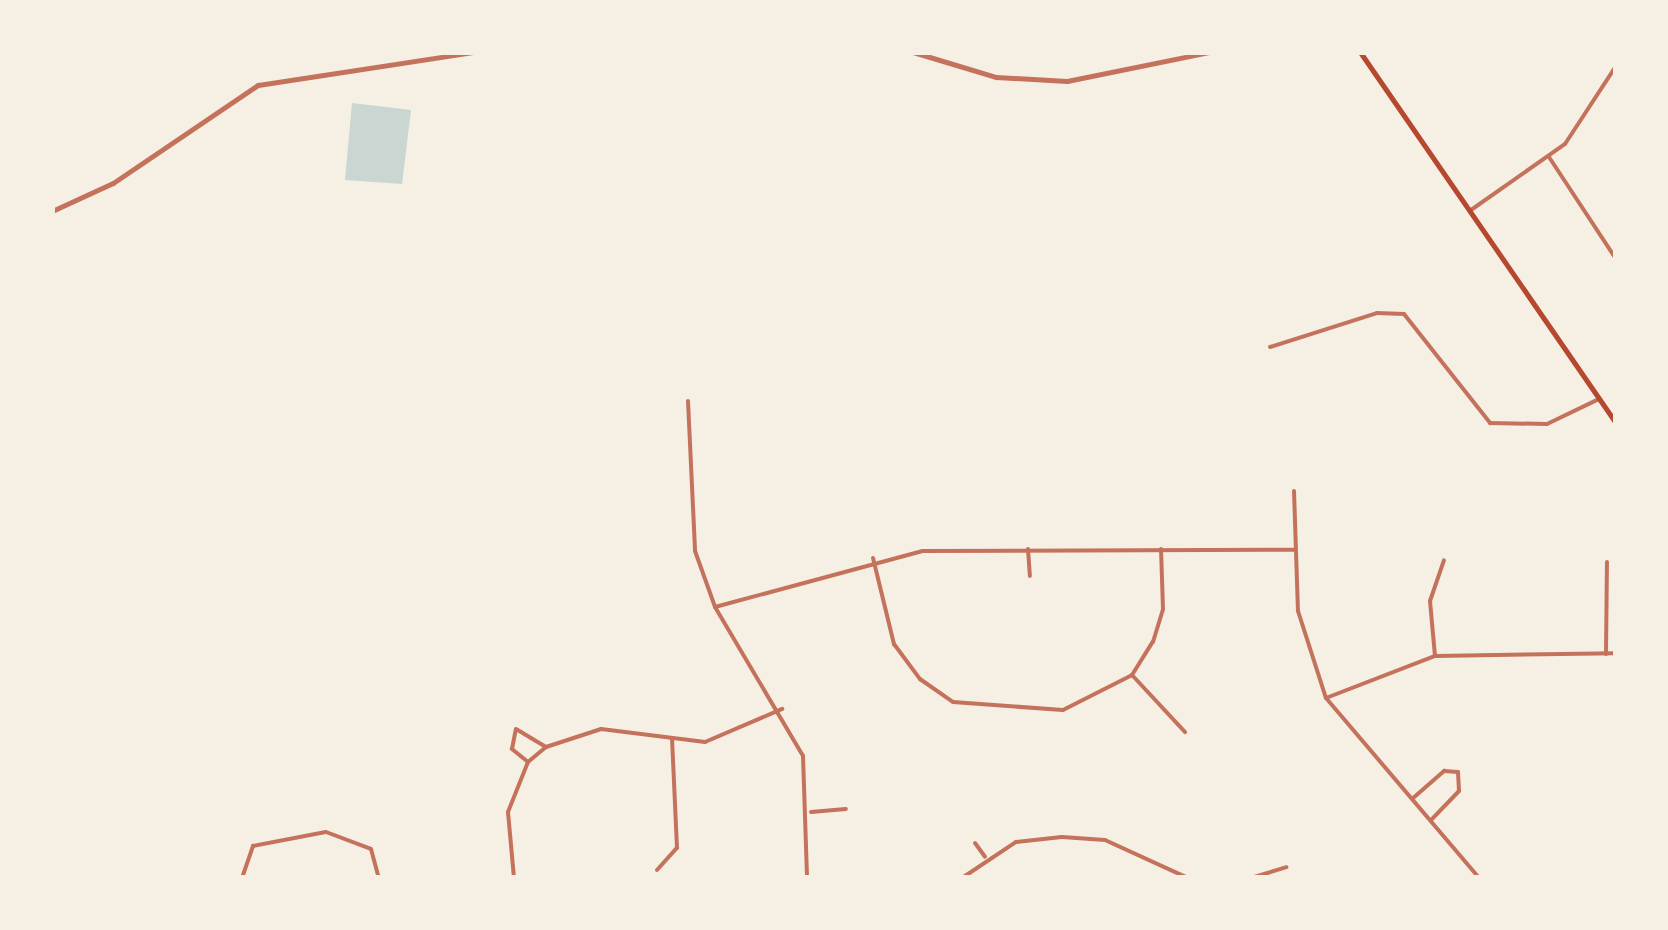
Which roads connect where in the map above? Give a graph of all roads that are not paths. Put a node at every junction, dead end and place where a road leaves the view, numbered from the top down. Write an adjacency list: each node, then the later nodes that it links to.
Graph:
1 (474, 52): 8 (street)
2 (912, 52): 3 (street)
3 (1210, 52)
4 (1360, 52): 7 (main road)
5 (1616, 66): 6 (street)
6 (1549, 156): 7 (street); 9 (street)
7 (1471, 210): 11 (main road)
8 (52, 211)
9 (1616, 258)
10 (1270, 346): 11 (street)
11 (1599, 399): 13 (main road)
12 (688, 401): 22 (street)
13 (1616, 423)
14 (1294, 491): 17 (street)
15 (1028, 550): 16 (street); 18 (street); 21 (street)
16 (1161, 550): 17 (street); 26 (street)
17 (1295, 550): 27 (street)
18 (873, 558): 22 (street); 26 (street)
19 (1444, 560): 25 (street)
20 (1607, 562): 23 (street)
21 (1030, 576)
22 (715, 607): 28 (street)
23 (1606, 654): 24 (street); 25 (street)
24 (1616, 654)
25 (1435, 656): 27 (street)
26 (1132, 675): 29 (street)
27 (1326, 698): 33 (street)
28 (782, 708): 30 (street); 35 (street)
29 (1185, 732)
30 (672, 738): 31 (street); 40 (street)
31 (546, 747): 32 (street); 32 (street)
32 (528, 762): 43 (street)
33 (1412, 799): 36 (street); 36 (street)
34 (846, 809): 35 (street)
35 (811, 812): 44 (street)
36 (1430, 820): 48 (street)
37 (975, 843): 38 (street)
38 (985, 857): 45 (street); 46 (street)
39 (1286, 867): 47 (street)
40 (658, 870)
41 (242, 878): 42 (street)
42 (379, 878)
43 (514, 878)
44 (807, 878)
45 (962, 878)
46 (1188, 878)
47 (1251, 878)
48 (1479, 878)

